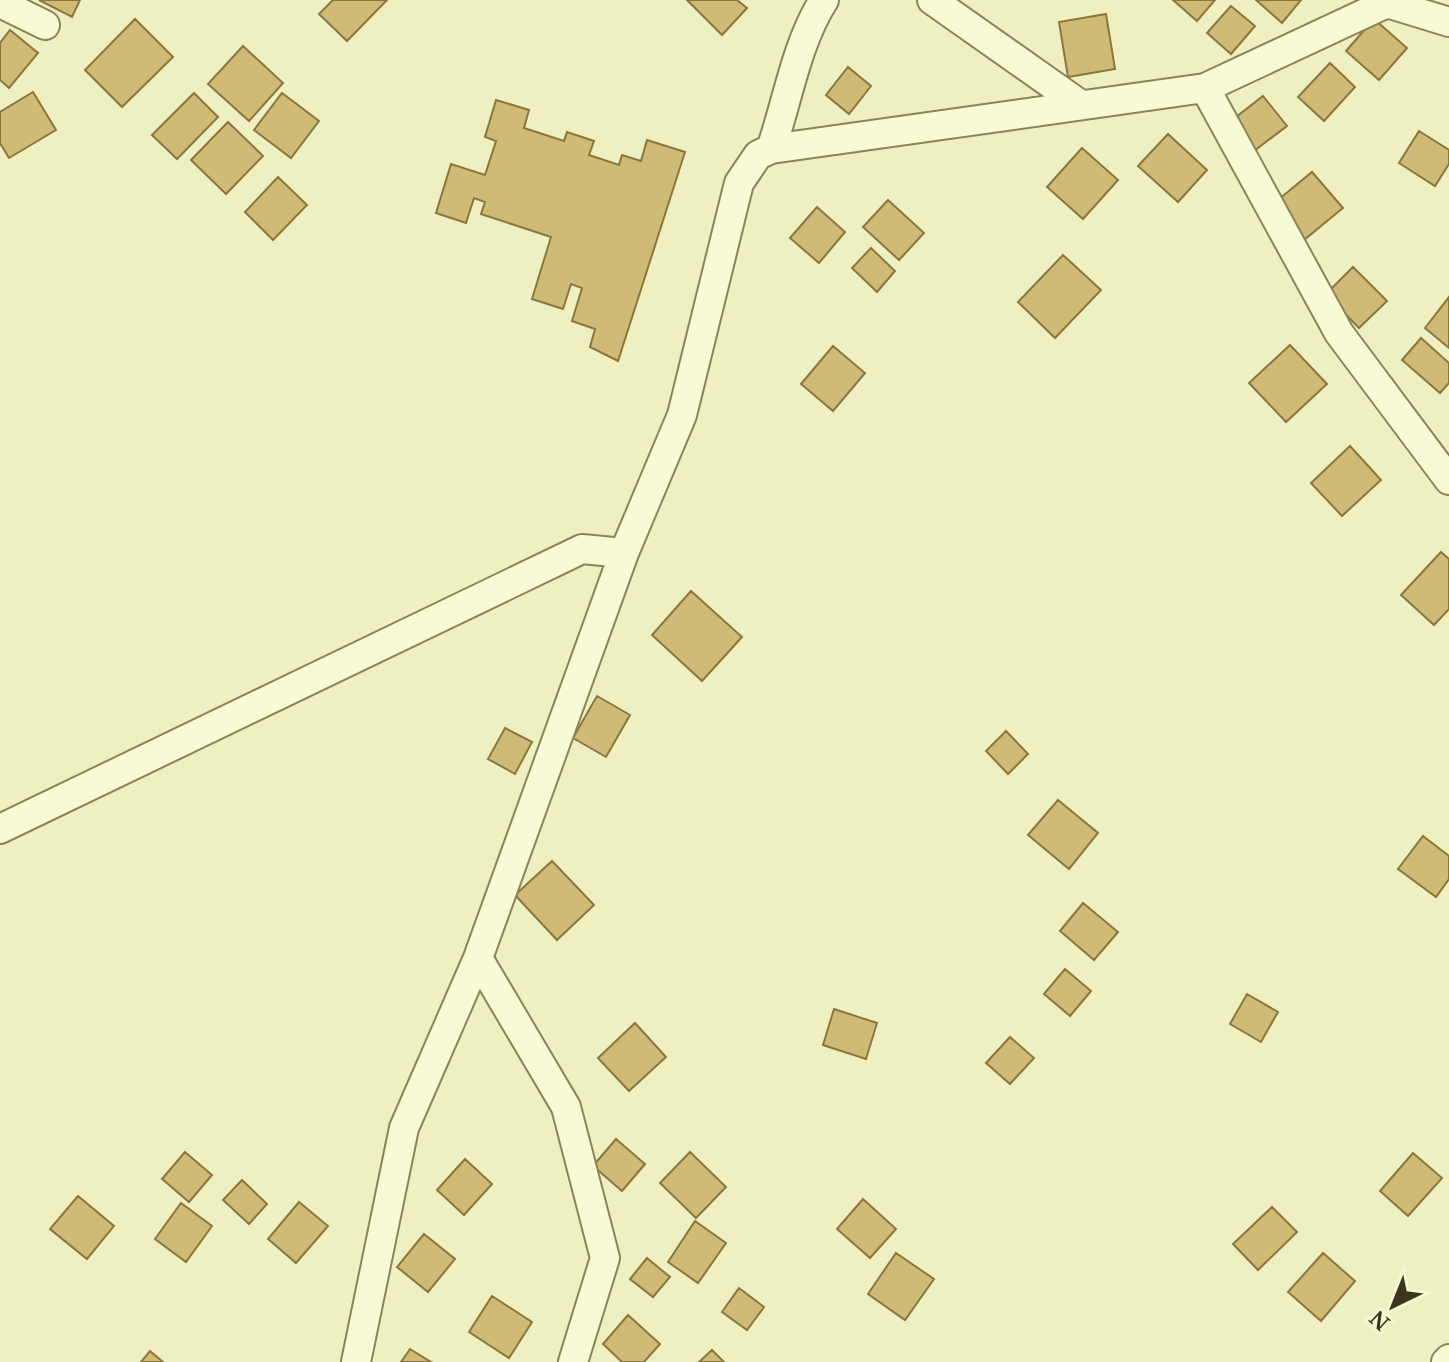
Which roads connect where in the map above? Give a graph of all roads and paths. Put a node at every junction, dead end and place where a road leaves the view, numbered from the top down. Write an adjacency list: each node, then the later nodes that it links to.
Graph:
1 (824, 0): 8 (street)
2 (932, 0): 7 (street)
3 (0, 3): 5 (street)
4 (1449, 22): 6 (street)
5 (45, 25)
6 (1205, 88): 7 (street); 9 (street)
7 (1081, 105): 8 (street)
8 (771, 149): 10 (street)
9 (1449, 480)
10 (624, 553): 11 (street); 12 (street)
11 (0, 829)
12 (478, 958): 13 (street); 14 (street)
13 (356, 1362)
14 (573, 1362)

